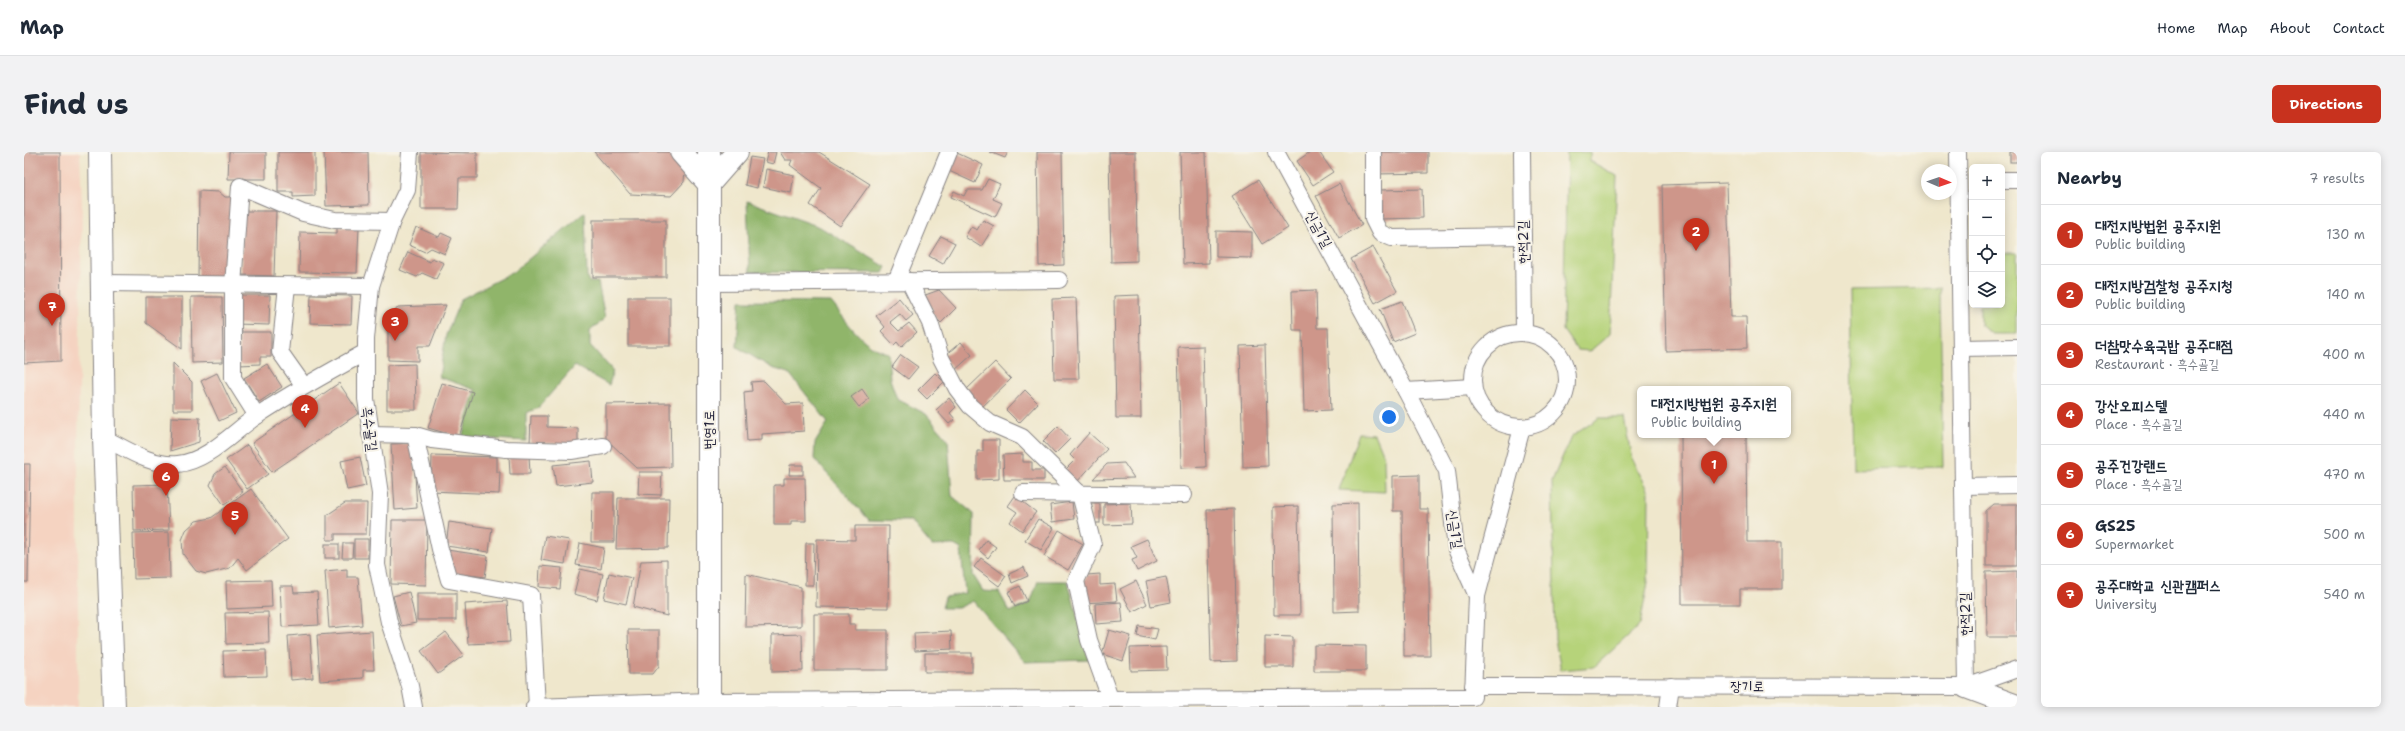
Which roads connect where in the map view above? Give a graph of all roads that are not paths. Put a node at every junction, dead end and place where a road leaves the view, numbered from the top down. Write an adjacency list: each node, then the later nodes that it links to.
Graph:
1 (100, 152): 19 (main road)
2 (410, 152): 15 (street, 흑수골길)
3 (680, 152): 14 (main road)
4 (709, 152): 14 (main road, 번영1로)
5 (738, 152): 14 (main road)
6 (949, 152): 18 (street)
7 (1276, 152): 30 (street, 신금1길)
8 (1372, 152): 16 (street)
9 (1522, 152): 16 (street, 한적2길)
10 (1958, 152): 13 (street, 한적2길)
11 (2005, 180): 12 (street)
12 (2017, 180)
13 (1965, 181): 25 (street, 한적2길)
14 (709, 184): 20 (main road, 번영1로)
15 (392, 221): 21 (street); 23 (street, 흑수골길)
16 (1523, 236): 24 (street, 한적2길)
17 (1059, 280): 18 (street)
18 (903, 281): 20 (street); 40 (street)
19 (103, 283): 21 (street); 35 (main road)
20 (709, 283): 48 (main road, 번영1로)
21 (233, 286): 22 (street); 31 (street)
22 (287, 286): 23 (street); 28 (street)
23 (371, 286): 27 (street, 흑수골길)
24 (1524, 332): 29 (street); 32 (street)
25 (1961, 348): 26 (street); 38 (street, 한적2길)
26 (2017, 348)
27 (366, 352): 28 (street); 33 (street, 흑수골길)
28 (304, 386): 31 (street)
29 (1473, 387): 30 (street); 32 (street)
30 (1406, 391): 42 (street, 신금1길)
31 (257, 416): 35 (street)
32 (1522, 428): 42 (street)
33 (370, 434): 34 (street); 51 (street, 흑수골길)
34 (415, 434): 36 (street); 52 (street)
35 (104, 438): 50 (main road)
36 (602, 446)
37 (2017, 485): 38 (street)
38 (1963, 486): 45 (street, 한적2길)
39 (1024, 493): 40 (street)
40 (1080, 494): 41 (street); 47 (street)
41 (1184, 495)
42 (1477, 596): 46 (street, 신금1길)
43 (2017, 669): 45 (street)
44 (1671, 686): 45 (street, 장기로); 46 (street, 장기로); 53 (street)
45 (1966, 687): 49 (main road, 장기로)
46 (1473, 696): 47 (street)
47 (1110, 698): 48 (street)
48 (709, 704): 52 (street)
49 (2017, 706)
50 (114, 707)
51 (414, 707)
52 (536, 707)
53 (1668, 707)

